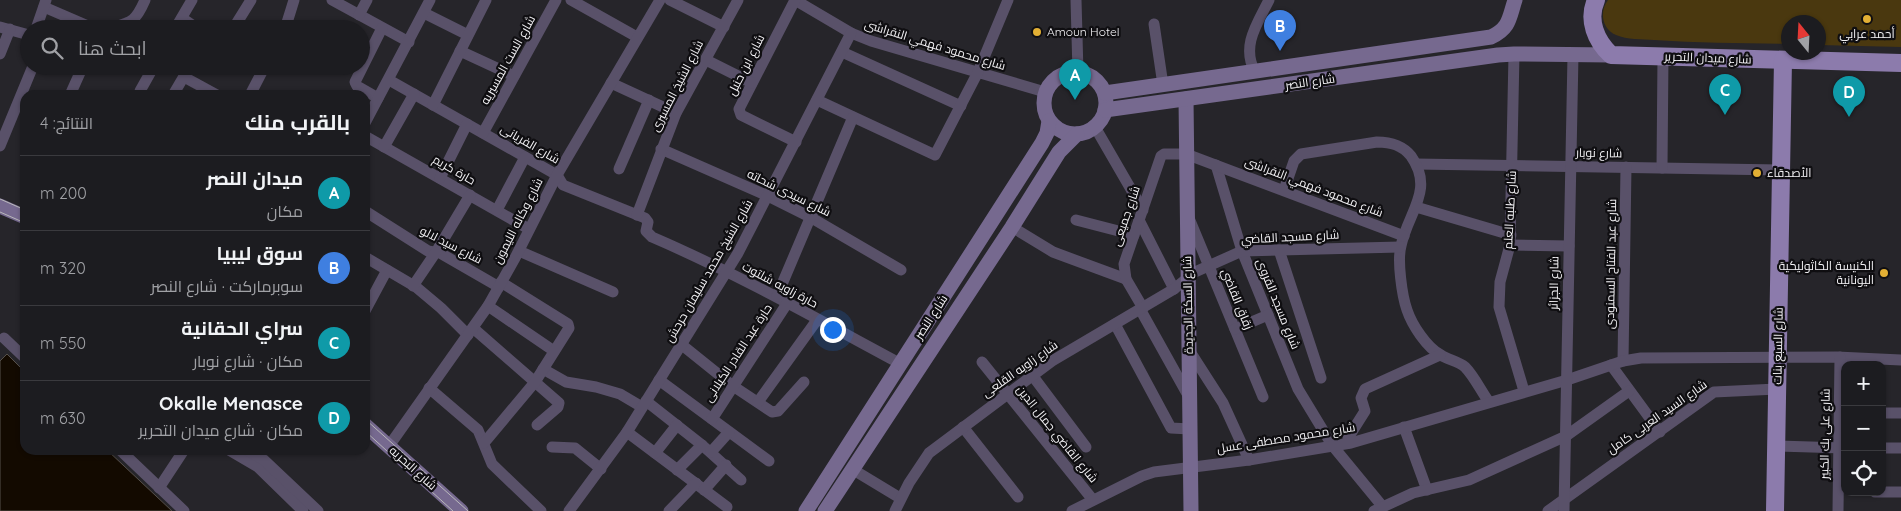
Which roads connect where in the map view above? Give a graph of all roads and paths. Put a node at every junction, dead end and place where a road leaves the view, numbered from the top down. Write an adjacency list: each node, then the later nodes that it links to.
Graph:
1 (145, 0): 26 (street)
2 (192, 0): 23 (street)
3 (251, 0): 28 (street)
4 (332, 0): 22 (street)
5 (367, 0): 22 (street)
6 (430, 0): 21 (street)
7 (486, 0): 38 (street)
8 (556, 0): 61 (street, شارع الست المسيريه)
9 (571, 0): 39 (street)
10 (660, 0): 39 (street, شارع وكاله الليمون)
11 (670, 0): 33 (street)
12 (738, 0): 33 (street, شارع الشيخ المسيرى)
13 (795, 0): 37 (street, شارع محمود فهمي النقراشى); 65 (street, شارع ابن حنبل)
14 (1008, 0): 53 (street)
15 (1076, 0): 54 (street)
16 (1269, 0): 55 (street)
17 (1515, 0): 55 (main road, شارع النصر)
18 (1596, 0): 47 (main road)
19 (289, 2): 29 (street)
20 (45, 3): 24 (street); 25 (street)
21 (424, 12): 38 (street); 40 (street)
22 (359, 15): 30 (street)
23 (182, 18): 27 (street)
24 (39, 20)
25 (78, 20)
26 (131, 20)
27 (185, 20)
28 (239, 20)
29 (286, 20)
30 (368, 20)
31 (370, 21): 35 (street)
32 (1154, 24): 66 (street)
33 (724, 27): 49 (street, شارع الشيخ المسيرى)
34 (5, 28): 36 (street); 44 (street)
35 (382, 28): 40 (street); 42 (street)
36 (20, 32)
37 (851, 33): 43 (street, شارع الشيخ محمد سليمان حرحش); 53 (street, شارع محمود فهمي النقراشى)
38 (468, 35): 41 (street)
39 (637, 37): 64 (street, شارع وكاله الليمون)
40 (409, 42): 63 (street)
41 (460, 51): 61 (street); 83 (street)
42 (370, 52)
43 (842, 52): 82 (street, شارع الشيخ محمد سليمان حرحش); 84 (street)
44 (0, 54)
45 (1514, 54): 46 (main road, شارع ميدان التحرير); 80 (main road, شارع النصر); 103 (street, شارع طلبه العلم)
46 (1573, 54): 47 (main road, شارع ميدان التحرير); 104 (street, شارع الجزائر)
47 (1611, 56): 48 (main road, شارع ميدان التحرير)
48 (1663, 56): 50 (main road, شارع ميدان التحرير); 106 (street)
49 (706, 60): 65 (street); 87 (street, شارع الشيخ المسيرى)
50 (1781, 60)
51 (1783, 60): 52 (main road, شارع ميدان التحرير); 108 (main road, شارع السبع بنات)
52 (1901, 63)
53 (978, 72): 74 (street, شارع محمود فهمي النقراشى); 84 (street)
54 (1078, 72): 74 (main road); 75 (main road)
55 (1255, 72): 66 (main road, شارع النصر)
56 (29, 75): 67 (street)
57 (80, 75): 68 (street)
58 (149, 75): 69 (street)
59 (262, 75): 72 (street)
60 (358, 75): 73 (street)
61 (514, 76): 92 (street, شارع الست المسيريه)
62 (184, 77): 70 (street); 71 (street)
63 (389, 80): 77 (street, شارع الفريانى); 79 (street)
64 (611, 83): 81 (street); 109 (street, شارع وكاله الليمون)
65 (752, 83): 95 (street, شارع ابن حنبل)
66 (1163, 85): 75 (main road, شارع النصر)
67 (23, 90)
68 (74, 90)
69 (141, 90)
70 (176, 90)
71 (208, 90)
72 (256, 90)
73 (363, 90)
74 (1045, 92): 89 (main road)
75 (1105, 93): 85 (main road)
76 (370, 94): 79 (street)
77 (414, 94): 83 (street, شارع الفريانى); 97 (street)
78 (20, 97): 96 (street)
79 (378, 98): 86 (street)
80 (1186, 99): 85 (main road, شارع النصر); 99 (main road, شارع السكة الجديدة)
81 (649, 100): 87 (street); 107 (street)
82 (817, 100): 88 (street); 95 (street, شارع الشيخ محمد سليمان حرحش)
83 (433, 105): 90 (street, شارع الفريانى)
84 (961, 106): 88 (street)
85 (1105, 110): 91 (main road)
86 (370, 113)
87 (676, 113): 98 (street, شارع الشيخ المسيرى)
88 (853, 117): 122 (street)
89 (1049, 121): 93 (main road); 168 (main road, شارع النصر)
90 (467, 124): 92 (street, شارع الفريانى); 110 (street)
91 (1094, 127): 93 (main road); 120 (street)
92 (483, 133): 100 (street, شارع الفريانى)
93 (1077, 134): 124 (main road, شارع النصر)
94 (370, 139): 97 (street, حارة كريم)
95 (796, 142): 113 (street, شارع الشيخ محمد سليمان حرحش)
96 (0, 145)
97 (384, 147): 110 (street, حارة كريم)
98 (661, 149): 113 (street, شارع سيدى شحاته); 119 (street, شارع الشيخ المسيرى)
99 (1186, 154): 102 (street, شارع محمود فهمي النقراشى); 117 (main road, شارع السكة الجديدة); 120 (street, شارع جميعى)
100 (525, 157): 109 (street, شارع الفريانى); 116 (street)
101 (1416, 164): 103 (street, شارع نوبار); 111 (street); 115 (street)
102 (1216, 165): 111 (street, شارع محمود فهمي النقراشى); 133 (street, شارع مسجد القروى)
103 (1512, 165): 104 (street, شارع نوبار); 128 (street, شارع طلبه العلم)
104 (1570, 166): 105 (street, شارع نوبار); 129 (street, شارع الجزائر)
105 (1626, 167): 106 (street, شارع نوبار); 166 (street, شارع عبد الفتاح السمنودى)
106 (1662, 168): 108 (street, شارع نوبار)
107 (619, 169)
108 (1781, 170): 163 (main road, شارع السبع بنات)
109 (557, 175): 119 (street, شارع الفريانى); 125 (street, شارع وكاله الليمون)
110 (440, 178): 112 (street, حارة كريم)
111 (1284, 190): 127 (street, شارع محمود فهمي النقراشى)
112 (470, 196): 116 (street, حارة كريم); 134 (street)
113 (768, 196): 122 (street, شارع سيدى شحاته); 139 (street, شارع الشيخ محمد سليمان حرحش)
114 (0, 206): 121 (main road)
115 (1416, 207): 127 (street); 128 (street)
116 (497, 210): 125 (street, حارة كريم)
117 (1187, 212): 136 (street, زقاق القاضي); 140 (main road, شارع السكة الجديدة)
118 (370, 214): 134 (street, شارع سيد لالو)
119 (637, 215): 139 (street)
120 (1141, 215): 126 (street, شارع جميعى); 144 (street)
121 (20, 216)
122 (810, 217): 138 (street, شارع سيدى شحاته); 146 (street)
123 (1076, 220): 126 (street)
124 (1012, 227): 141 (street); 222 (main road, شارع النصر)
125 (529, 229): 132 (street, شارع وكاله الليمون)
126 (1134, 236): 141 (street, شارع جميعى)
127 (1404, 236): 130 (street)
128 (1510, 240): 129 (street); 180 (street, شارع طلبه العلم)
129 (1569, 246): 174 (street, شارع الجزائر)
130 (1400, 247): 131 (street, شارع مسجد القاضي); 162 (street)
131 (1278, 250): 133 (street, شارع مسجد القاضي); 172 (street)
132 (519, 251): 142 (street, شارع وكاله الليمون); 145 (street)
133 (1242, 251): 136 (street, شارع مسجد القاضي); 151 (street, شارع مسجد القروى)
134 (436, 252): 142 (street, شارع سيد لالو); 143 (street)
135 (370, 260): 137 (street)
136 (1209, 266): 140 (street, شارع مسجد القاضي); 154 (street, زقاق القاضي)
137 (387, 270): 143 (street); 147 (street)
138 (901, 270)
139 (727, 272): 146 (street, حارة زاويه شلتوت); 158 (street, شارع الشيخ محمد سليمان حرحش)
140 (1188, 278): 144 (street, شارع زاويه القلعى); 159 (main road, شارع السكة الجديدة)
141 (1126, 280): 150 (street)
142 (500, 285): 149 (street, شارع وكاله الليمون); 160 (street, شارع سيد لالو)
143 (413, 286): 155 (street)
144 (1174, 289): 150 (street, شارع زاويه القلعى)
145 (613, 292)
146 (777, 296): 148 (street, حارة زاويه شلتوت)
147 (370, 302)
148 (788, 302): 152 (street, حارة زاويه شلتوت); 177 (street, حارة عبد القادر الكيلانى)
149 (488, 306): 155 (street, شارع وكاله الليمون); 160 (street)
150 (1141, 308): 153 (street, شارع زاويه القلعى); 183 (street)
151 (1268, 315): 154 (street); 205 (street, شارع مسجد القروى)
152 (817, 320): 168 (street, حارة زاويه شلتوت); 185 (street)
153 (1115, 324): 171 (street, شارع زاويه القلعى); 196 (street)
154 (1235, 330): 184 (street, زقاق القاضي)
155 (470, 332): 175 (street); 178 (street, شارع وكاله الليمون)
156 (2, 337): 157 (street); 161 (street)
157 (20, 342)
158 (682, 344): 173 (street, شارع الشيخ محمد سليمان حرحش); 177 (street)
159 (1189, 350): 183 (main road, شارع السكة الجديدة); 218 (street)
160 (554, 351): 170 (street)
161 (20, 353)
162 (1440, 355): 186 (street); 203 (street)
163 (1778, 357): 164 (street, شارع محمود مصطفى عسل); 166 (street, شارع محمود مصطفى عسل); 179 (main road, شارع السبع بنات)
164 (1840, 358): 165 (street, شارع محمود مصطفى عسل); 188 (street, شارع على بك الكبير)
165 (1901, 360)
166 (1623, 361): 169 (street, شارع محمود مصطفى عسل)
167 (982, 362): 182 (street, شارع القاضي جمال الدين)
168 (901, 364): 245 (main road, شارع النصر)
169 (1611, 365): 174 (street, شارع محمود مصطفى عسل); 181 (street)
170 (543, 368): 175 (street); 187 (street)
171 (1032, 375): 182 (street, شارع زاويه القلعى); 208 (street)
172 (1321, 378)
173 (659, 380): 187 (street, شارع الشيخ محمد سليمان حرحش); 191 (street)
174 (1567, 380): 180 (street, شارع محمود مصطفى عسل); 201 (street, شارع الجزائر)
175 (535, 382): 192 (street); 202 (street)
176 (804, 382): 185 (street)
177 (733, 386): 185 (street); 191 (street, حارة عبد القادر الكيلانى)
178 (429, 388): 202 (street); 204 (street, شارع وكاله الليمون)
179 (1777, 389): 200 (street, شارع السيد العربى كامل); 206 (main road, شارع السبع بنات)
180 (1524, 391): 186 (street, شارع محمود مصطفى عسل)
181 (1629, 391): 200 (street); 201 (street)
182 (1007, 394): 194 (street, شارع زاويه القلعى); 234 (street, شارع القاضي جمال الدين)
183 (1189, 397): 196 (main road, شارع السكة الجديدة)
184 (1263, 397)
185 (758, 402)
186 (1489, 402): 195 (street, شارع محمود مصطفى عسل)
187 (644, 404): 193 (street); 198 (street, شارع الشيخ محمد سليمان حرحش)
188 (1842, 406)
189 (1886, 413): 190 (street)
190 (1901, 413)
191 (712, 419): 199 (street)
192 (537, 425)
193 (677, 425): 210 (street); 213 (street)
194 (963, 427): 232 (street); 233 (street, شارع زاويه القلعى)
195 (1404, 427): 203 (street, شارع محمود مصطفى عسل); 228 (street)
196 (1190, 429): 221 (main road, شارع السكة الجديدة)
197 (370, 430): 204 (main road, شارع البحريه)
198 (627, 432): 213 (street); 223 (street, شارع الشيخ محمد سليمان حرحش)
199 (729, 432): 210 (street); 219 (street)
200 (1660, 432): 235 (street, شارع السيد العربى كامل)
201 (1566, 436): 228 (street); 235 (street, شارع الجزائر)
202 (484, 443): 242 (street)
203 (1348, 443): 205 (street, شارع محمود مصطفى عسل)
204 (388, 446): 241 (main road, شارع البحريه)
205 (1332, 446): 218 (street, شارع محمود مصطفى عسل); 237 (street, شارع مسجد القروى)
206 (1776, 446): 209 (street); 251 (main road, شارع السبع بنات)
207 (552, 447): 223 (street)
208 (1086, 447)
209 (1841, 447)
210 (706, 448): 220 (street); 224 (street)
211 (1886, 448): 212 (street)
212 (1901, 448)
213 (655, 453): 224 (street)
214 (125, 455): 227 (street)
215 (181, 455): 227 (street)
216 (238, 455): 239 (street)
217 (256, 455): 240 (street)
218 (1249, 460): 221 (street, شارع محمود مصطفى عسل)
219 (768, 461)
220 (726, 465): 225 (street); 226 (street)
221 (1190, 466): 234 (street, شارع محمود مصطفى عسل); 249 (main road, شارع السكة الجديدة)
222 (852, 468): 233 (street); 246 (main road, شارع النصر)
223 (601, 469): 243 (street, شارع الشيخ محمد سليمان حرحش)
224 (677, 470): 226 (street)
225 (741, 480)
226 (700, 486): 236 (street); 244 (street)
227 (160, 488): 238 (street)
228 (1427, 490): 237 (street)
229 (1841, 492): 252 (street, شارع على بك الكبير)
230 (1886, 492): 231 (street)
231 (1901, 492)
232 (1018, 497)
233 (900, 498): 247 (street, شارع زاويه القلعى)
234 (1092, 505): 248 (street, شارع محمود مصطفى عسل)
235 (1564, 506): 250 (street, شارع السيد العربى كامل)
236 (727, 507)
237 (1379, 509)
238 (184, 511)
239 (303, 511)
240 (318, 511)
241 (461, 511)
242 (541, 511)
243 (569, 511)
244 (669, 511)
245 (806, 511)
246 (825, 511)
247 (895, 511)
248 (1072, 511)
249 (1191, 511)
250 (1548, 511)
251 (1775, 511)
252 (1838, 511)

